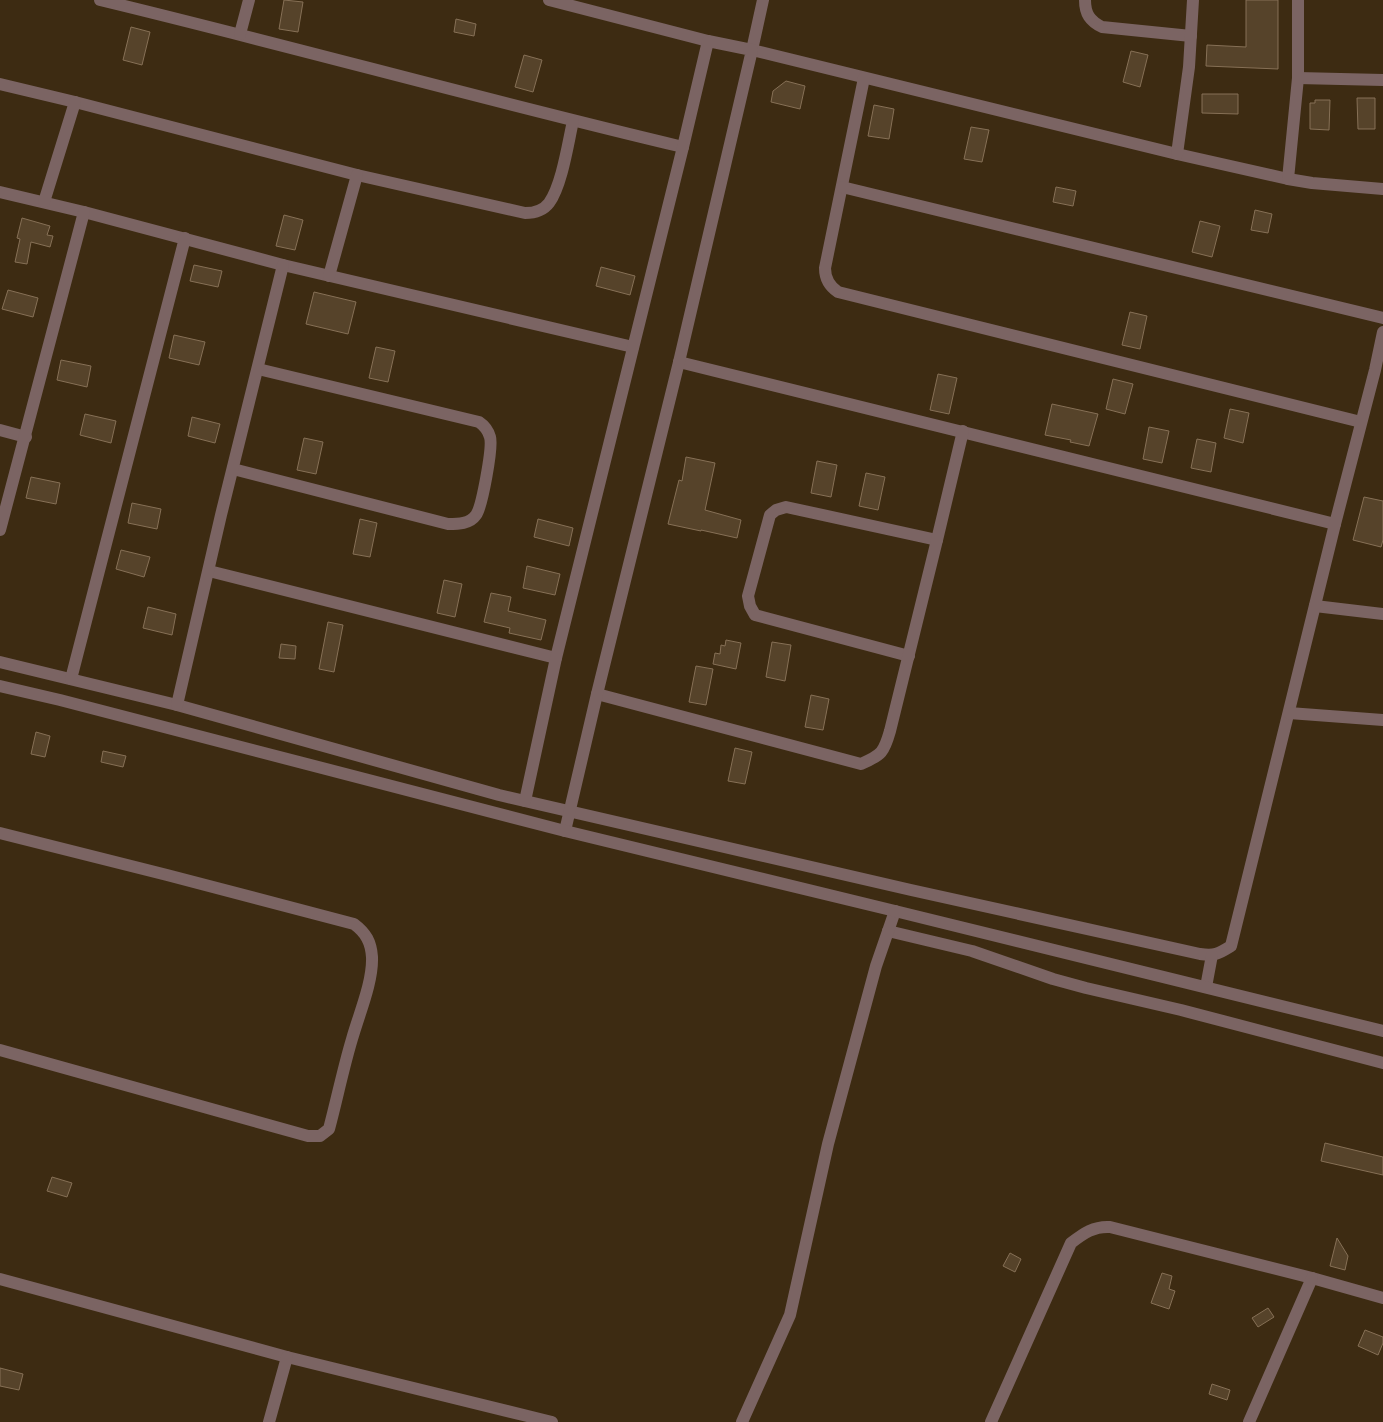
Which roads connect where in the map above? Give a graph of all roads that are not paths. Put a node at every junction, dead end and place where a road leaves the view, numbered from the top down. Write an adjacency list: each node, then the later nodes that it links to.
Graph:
1 (100, 0): 8 (street)
2 (249, 0): 8 (street)
3 (549, 0): 10 (street)
4 (763, 0): 11 (street)
5 (1085, 0): 9 (street)
6 (1193, 0): 9 (street)
7 (1298, 0): 13 (street)
8 (240, 34): 17 (street)
9 (1191, 36): 19 (street)
10 (708, 41): 11 (street); 18 (street)
11 (752, 50): 12 (street); 33 (street)
12 (864, 78): 19 (street); 22 (street)
13 (1298, 78): 14 (street); 21 (street)
14 (1383, 80)
15 (0, 84): 16 (street)
16 (75, 102): 20 (street); 25 (street)
17 (573, 121): 18 (street); 20 (street)
18 (683, 147): 32 (street)
19 (1176, 154): 21 (street)
20 (357, 175): 29 (street)
21 (1288, 179): 23 (street)
22 (842, 187): 30 (street); 35 (street)
23 (1383, 189)
24 (0, 192): 25 (street)
25 (44, 202): 26 (street)
26 (84, 212): 27 (street); 38 (street)
27 (185, 238): 28 (street); 49 (street)
28 (283, 265): 29 (street); 34 (street)
29 (329, 276): 32 (street)
30 (1383, 318)
31 (1383, 332): 35 (street)
32 (633, 347): 47 (street)
33 (679, 362): 37 (street); 51 (street)
34 (258, 369): 39 (street); 39 (street)
35 (1361, 422): 40 (street)
36 (0, 430): 38 (street)
37 (963, 431): 40 (street); 42 (street)
38 (26, 437): 41 (street)
39 (233, 469): 43 (street)
40 (1334, 524): 44 (street)
41 (0, 530)
42 (937, 540): 46 (street); 46 (street)
43 (209, 571): 47 (street); 52 (street)
44 (1315, 606): 45 (street); 53 (street)
45 (1383, 614)
46 (909, 656): 51 (street)
47 (556, 658): 55 (street)
48 (0, 662): 49 (street)
49 (71, 679): 52 (street)
50 (0, 686): 57 (street)
51 (597, 694): 56 (street)
52 (177, 705): 55 (street)
53 (1289, 713): 54 (street); 61 (street)
54 (1383, 720)
55 (525, 801): 56 (street)
56 (569, 810): 57 (street); 61 (street)
57 (565, 831): 59 (street)
58 (0, 833): 64 (street)
59 (895, 911): 60 (street); 62 (street)
60 (888, 931): 65 (street); 72 (street)
61 (1212, 955): 62 (street)
62 (1206, 987): 63 (street)
63 (1383, 1031)
64 (0, 1050)
65 (1383, 1062)
66 (1312, 1278): 68 (street); 73 (street); 74 (street)
67 (0, 1279): 69 (street)
68 (1383, 1298)
69 (287, 1357): 70 (street); 71 (street)
70 (270, 1422)
71 (552, 1422)
72 (742, 1422)
73 (991, 1422)
74 (1249, 1422)

